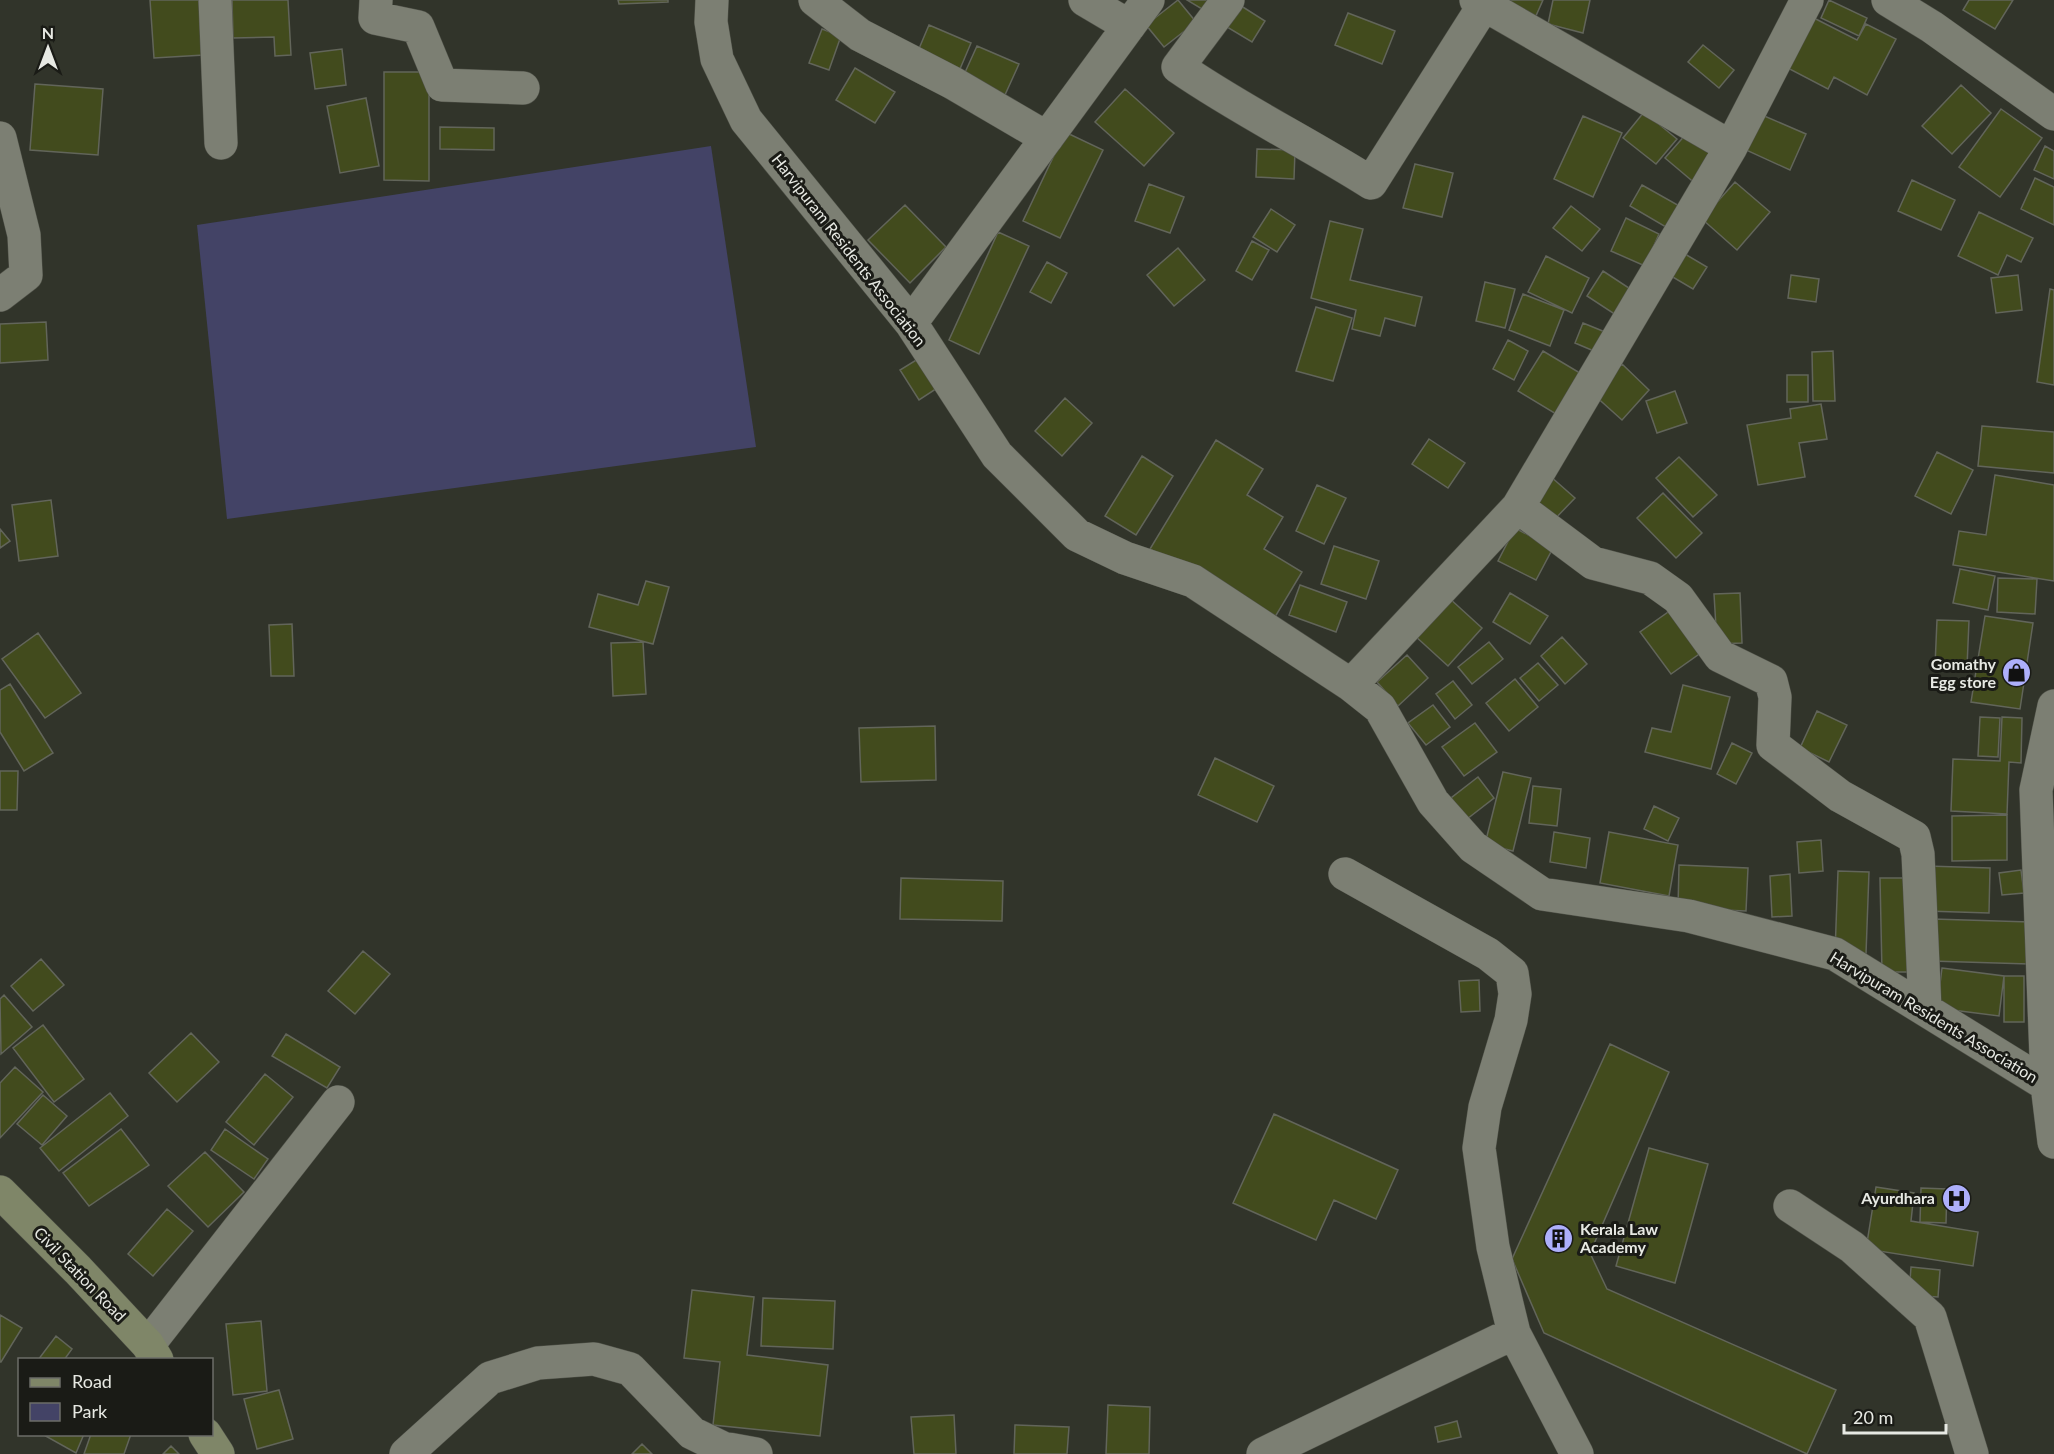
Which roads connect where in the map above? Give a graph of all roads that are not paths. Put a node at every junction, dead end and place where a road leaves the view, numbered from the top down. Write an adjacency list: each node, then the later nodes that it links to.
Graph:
1 (214, 0): 16 (street)
2 (376, 0): 12 (street)
3 (712, 0): 19 (street, Harvipuram Residents Association)
4 (815, 0): 15 (street)
5 (1085, 0): 11 (street)
6 (1148, 0): 11 (street)
7 (1228, 0): 10 (street)
8 (1807, 0): 17 (street)
9 (1888, 0): 13 (street)
10 (1480, 3): 17 (street)
11 (1129, 26): 15 (street)
12 (523, 88)
13 (2054, 114)
14 (0, 138): 18 (street)
15 (1047, 138): 19 (street)
16 (221, 143)
17 (1731, 147): 20 (street)
18 (0, 295)
19 (911, 323): 21 (street, Harvipuram Residents Association)
20 (1518, 507): 21 (street); 25 (street)
21 (1351, 685): 25 (street, Harvipuram Residents Association)
22 (2054, 706): 23 (street)
23 (2045, 792): 26 (street)
24 (1345, 874): 31 (street)
25 (1925, 1008): 26 (street, Harvipuram Residents Association)
26 (2047, 1084): 28 (street)
27 (338, 1102): 32 (street)
28 (2054, 1142)
29 (0, 1192): 32 (main road, Civil Station Road)
30 (1790, 1206): 39 (street)
31 (1514, 1333): 37 (street); 38 (street)
32 (152, 1352)
33 (206, 1436): 34 (main road)
34 (218, 1454)
35 (406, 1454): 36 (street)
36 (756, 1454)
37 (1263, 1454)
38 (1577, 1454)
39 (1972, 1454)

